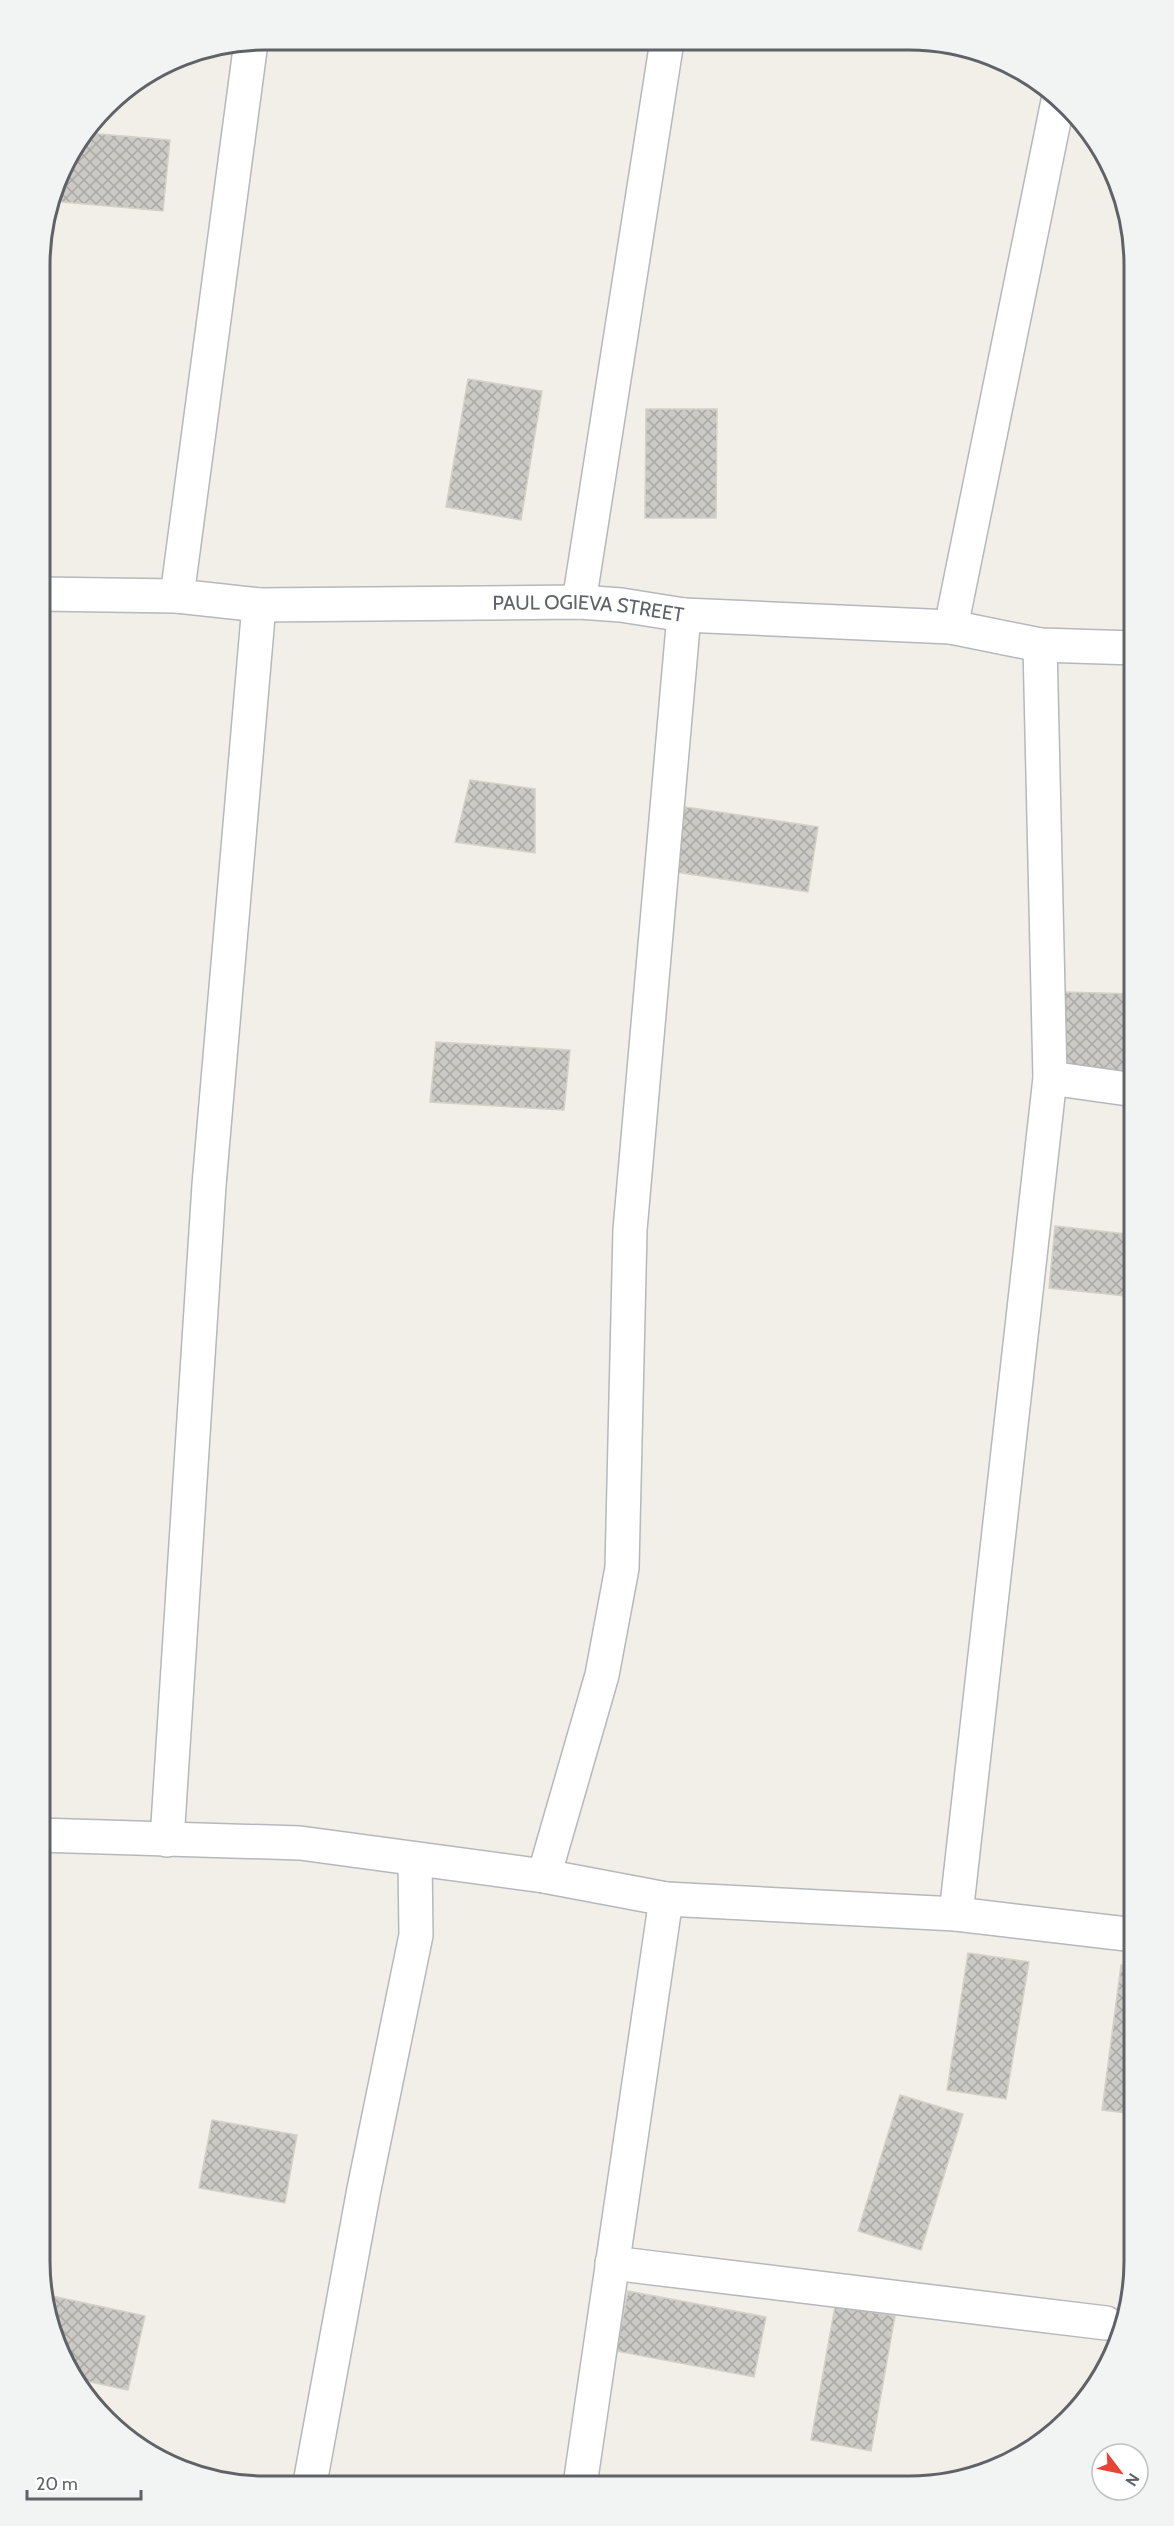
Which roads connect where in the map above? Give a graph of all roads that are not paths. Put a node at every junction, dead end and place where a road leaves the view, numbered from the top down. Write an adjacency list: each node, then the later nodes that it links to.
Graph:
1 (250, 50): 5 (street)
2 (666, 50): 6 (street)
3 (1057, 108): 9 (street)
4 (50, 594): 5 (street, PAUL OGIEVA STREET)
5 (177, 596): 7 (street, PAUL OGIEVA STREET)
6 (579, 602): 7 (street, PAUL OGIEVA STREET); 8 (street, PAUL OGIEVA STREET)
7 (259, 605): 15 (street)
8 (684, 615): 9 (street, PAUL OGIEVA STREET); 17 (street)
9 (951, 627): 10 (street, PAUL OGIEVA STREET)
10 (1040, 645): 11 (street, PAUL OGIEVA STREET); 12 (street)
11 (1124, 648)
12 (1050, 1078): 13 (street); 19 (street)
13 (1124, 1088)
14 (50, 1835): 15 (street)
15 (167, 1840): 16 (street)
16 (415, 1859): 17 (street); 23 (street)
17 (544, 1876): 18 (street)
18 (666, 1899): 19 (street); 21 (street)
19 (956, 1914): 20 (street)
20 (1124, 1934)
21 (612, 2263): 22 (street); 24 (street)
22 (1106, 2323)
23 (311, 2476)
24 (581, 2476)

